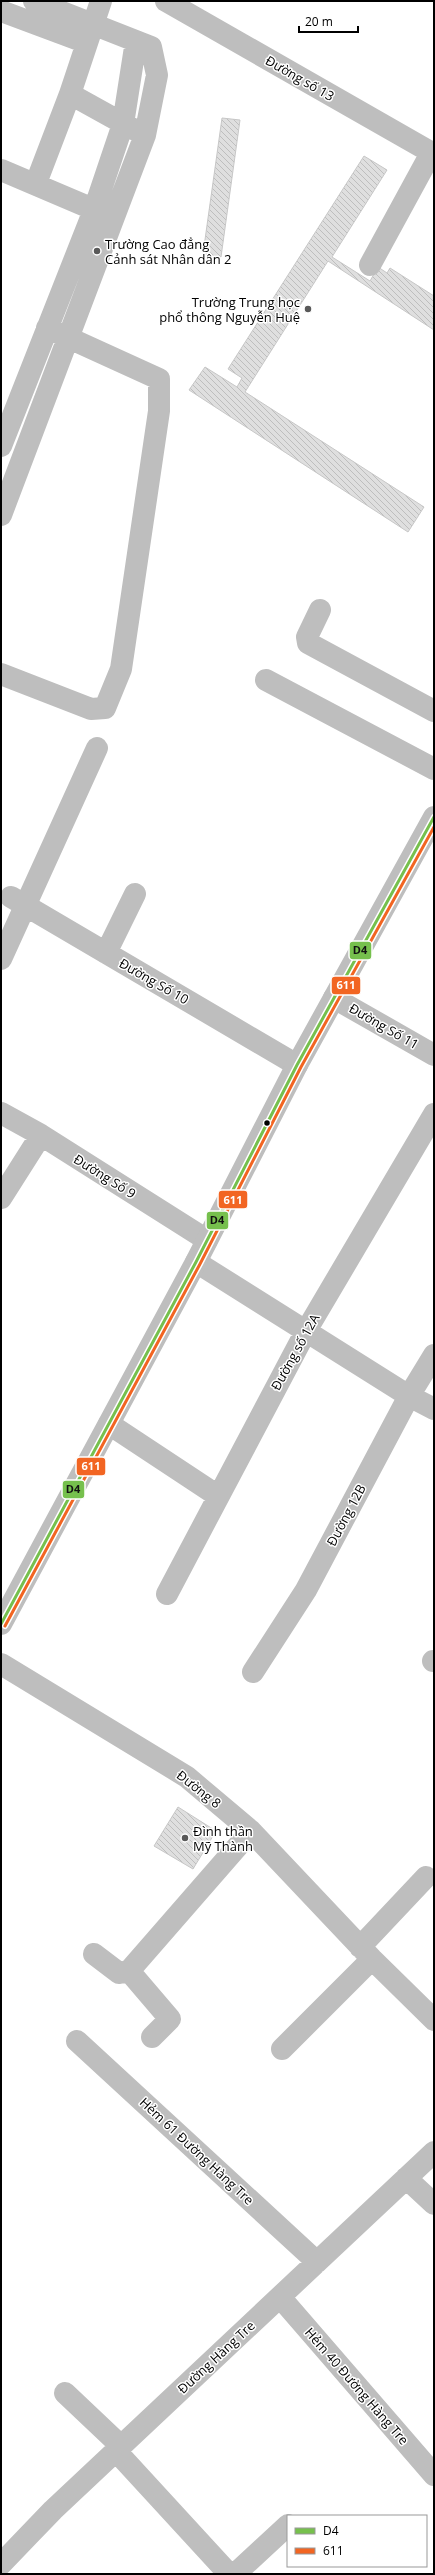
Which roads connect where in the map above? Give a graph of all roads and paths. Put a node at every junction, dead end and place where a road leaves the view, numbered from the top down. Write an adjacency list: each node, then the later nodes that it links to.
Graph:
1 (34, 1): 5 (street)
2 (102, 1): 5 (street)
3 (166, 1): 10 (street, Đường số 13)
4 (1, 11): 5 (street)
5 (91, 33): 6 (street); 7 (street)
6 (136, 40): 8 (street); 9 (street)
7 (70, 94): 8 (street); 12 (street)
8 (123, 124): 9 (street); 13 (street)
9 (145, 134): 14 (street)
10 (432, 153): 15 (street)
11 (1, 170): 12 (street)
12 (36, 183): 13 (street)
13 (94, 210): 14 (street); 16 (street)
14 (114, 218): 17 (street)
15 (370, 265)
16 (47, 328): 17 (street); 18 (street)
17 (68, 339): 19 (street); 21 (street)
18 (1, 446)
19 (1, 515)
20 (320, 610): 23 (street)
21 (1, 674)
22 (266, 680): 25 (street)
23 (434, 711)
24 (97, 748): 28 (street)
25 (434, 769)
26 (434, 817): 31 (street)
27 (135, 894): 29 (street)
28 (18, 902): 29 (street, Đường Số 10); 30 (street)
29 (106, 953): 33 (street, Đường Số 10)
30 (1, 959)
31 (334, 998): 32 (street, Đường Số 11); 33 (street)
32 (434, 1055)
33 (297, 1065): 38 (street)
34 (1, 1113): 36 (street, Đường Số 9)
35 (434, 1114): 40 (street, Đường số 12A)
36 (41, 1136): 37 (street); 38 (street, Đường Số 9)
37 (1, 1198)
38 (207, 1240): 39 (street)
39 (196, 1262): 40 (street); 44 (street)
40 (306, 1331): 42 (street); 45 (street, Đường số 12A)
41 (434, 1355): 42 (street, Đường 12B)
42 (409, 1396): 43 (street); 49 (street, Đường 12B)
43 (434, 1409)
44 (109, 1424): 45 (street); 47 (street)
45 (218, 1496): 46 (street, Đường số 12A)
46 (167, 1594)
47 (1, 1624)
48 (1, 1664): 50 (street, Đường 8)
49 (253, 1672)
50 (250, 1831): 52 (street, Đường 8); 54 (street)
51 (426, 1877): 52 (street)
52 (366, 1953): 55 (street, Đường 8); 58 (street)
53 (94, 1954): 54 (street)
54 (129, 1971): 56 (street)
55 (434, 2020)
56 (152, 2036)
57 (77, 2041): 62 (street, Hẻm 61 Đường Hàng Tre)
58 (282, 2049)
59 (434, 2152): 60 (street, Đường Hàng Tre)
60 (406, 2178): 61 (street); 62 (street, Đường Hàng Tre)
61 (434, 2204)
62 (316, 2262): 63 (street, Đường Hàng Tre)
63 (280, 2297): 65 (street, Đường Hàng Tre); 66 (street, Hẻm 40 Đường Hàng Tre)
64 (65, 2393): 65 (street)
65 (119, 2448): 68 (street, Đường Hàng Tre); 69 (street)
66 (434, 2475)
67 (287, 2525): 70 (street)
68 (1, 2564)
69 (229, 2574)
70 (235, 2574)

